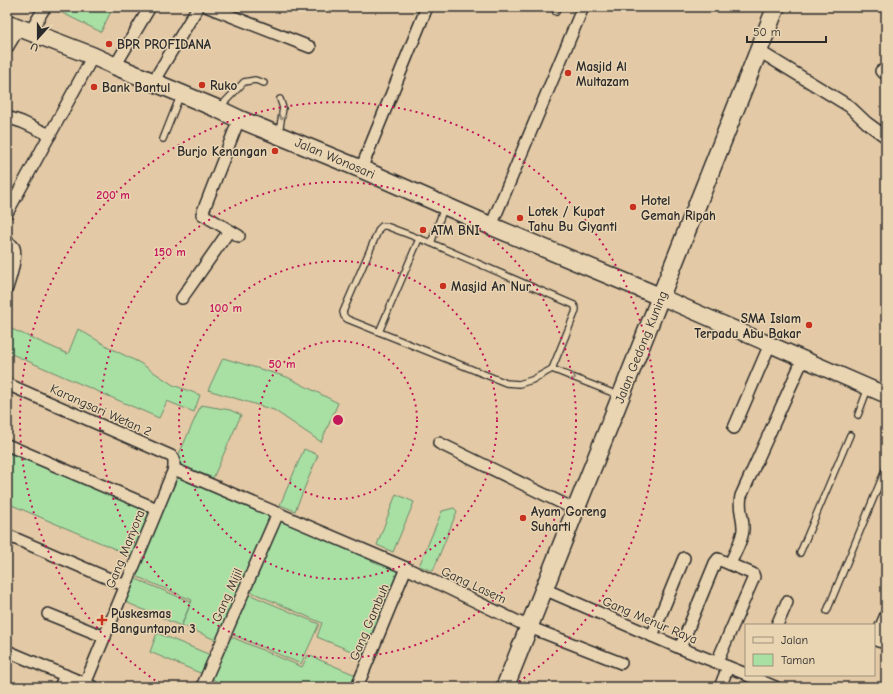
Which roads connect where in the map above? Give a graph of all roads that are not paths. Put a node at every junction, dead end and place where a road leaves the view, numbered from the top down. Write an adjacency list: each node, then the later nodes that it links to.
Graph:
1 (45, 7): 8 (street)
2 (150, 7): 13 (street)
3 (198, 7): 14 (street)
4 (208, 7): 9 (street)
5 (427, 7): 25 (street)
6 (583, 7): 28 (street)
7 (776, 7): 11 (main road, Jalan Gedong Kuning)
8 (19, 28): 10 (street); 12 (main road, Jalan Wonosari)
9 (310, 47)
10 (7, 48)
11 (759, 51): 23 (street); 35 (main road, Jalan Gedong Kuning)
12 (93, 56): 13 (main road, Jalan Wonosari); 21 (street)
13 (115, 66): 14 (main road, Jalan Wonosari)
14 (153, 82): 16 (main road, Jalan Wonosari)
15 (264, 83): 18 (lane)
16 (181, 94): 18 (main road, Jalan Wonosari); 24 (lane)
17 (280, 99): 22 (lane, one-way to 22)
18 (218, 109): 20 (main road, Jalan Wonosari)
19 (7, 117): 21 (street)
20 (239, 119): 22 (main road, Jalan Wonosari); 29 (street)
21 (50, 135): 27 (street)
22 (278, 135): 25 (main road, Jalan Wonosari)
23 (886, 137)
24 (163, 139)
25 (361, 169): 26 (main road, Jalan Wonosari)
26 (445, 206): 28 (main road, Jalan Wonosari); 33 (lane)
27 (7, 214)
28 (491, 226): 35 (main road, Jalan Wonosari)
29 (229, 231): 30 (street); 36 (street)
30 (239, 236)
31 (419, 238): 33 (lane); 37 (lane); 37 (lane)
32 (7, 242): 34 (street)
33 (431, 243): 40 (lane)
34 (7, 288)
35 (661, 297): 38 (main road); 44 (main road, Jalan Gedong Kuning)
36 (182, 298)
37 (379, 332): 40 (lane)
38 (770, 344): 39 (main road); 46 (street)
39 (803, 359): 42 (main road); 58 (street)
40 (552, 369): 44 (lane, one-way to 44)
41 (7, 384): 51 (street, Karangsari Wetan 2)
42 (868, 388): 43 (main road); 45 (lane)
43 (886, 395)
44 (621, 397): 53 (main road, Jalan Gedong Kuning)
45 (858, 415)
46 (734, 428)
47 (850, 435): 56 (lane)
48 (439, 443): 53 (street)
49 (7, 445): 52 (street)
50 (886, 468): 63 (lane)
51 (174, 469): 52 (street, Gang Manyora); 54 (street, Gang Lasem)
52 (157, 508): 60 (street, Gang Manyora)
53 (576, 510): 61 (main road, Jalan Gedong Kuning)
54 (278, 513): 59 (street, Gang Lasem); 81 (street, Gang Mijil)
55 (7, 534): 60 (street)
56 (800, 552)
57 (684, 558): 68 (street)
58 (730, 564): 71 (street); 73 (street)
59 (406, 568): 67 (street, Gang Lasem); 82 (street, Gang Gambuh)
60 (126, 586): 69 (street, Gang Manyora)
61 (544, 590): 67 (main road, Jalan Gedong Kuning); 68 (street, Gang Menur Raya)
62 (787, 602): 66 (street)
63 (827, 611)
64 (48, 614): 69 (street)
65 (886, 615): 70 (street)
66 (777, 624)
67 (529, 627): 74 (street, Gang Lasem); 83 (main road, Jalan Gedong Kuning)
68 (652, 636): 71 (street, Gang Menur Raya)
69 (105, 637): 79 (street, Gang Manyora)
70 (886, 643)
71 (680, 648): 73 (street, Gang Menur Raya)
72 (7, 650): 77 (street)
73 (717, 662): 75 (street, Gang Menur Raya)
74 (621, 663)
75 (728, 667): 76 (street, Gang Menur Raya); 84 (street)
76 (745, 674)
77 (65, 675): 79 (street); 80 (street)
78 (751, 676): 85 (street, Gang Menur Raya)
79 (89, 685)
80 (60, 687)
81 (202, 687)
82 (357, 687)
83 (505, 687)
84 (720, 687)
85 (775, 687)

